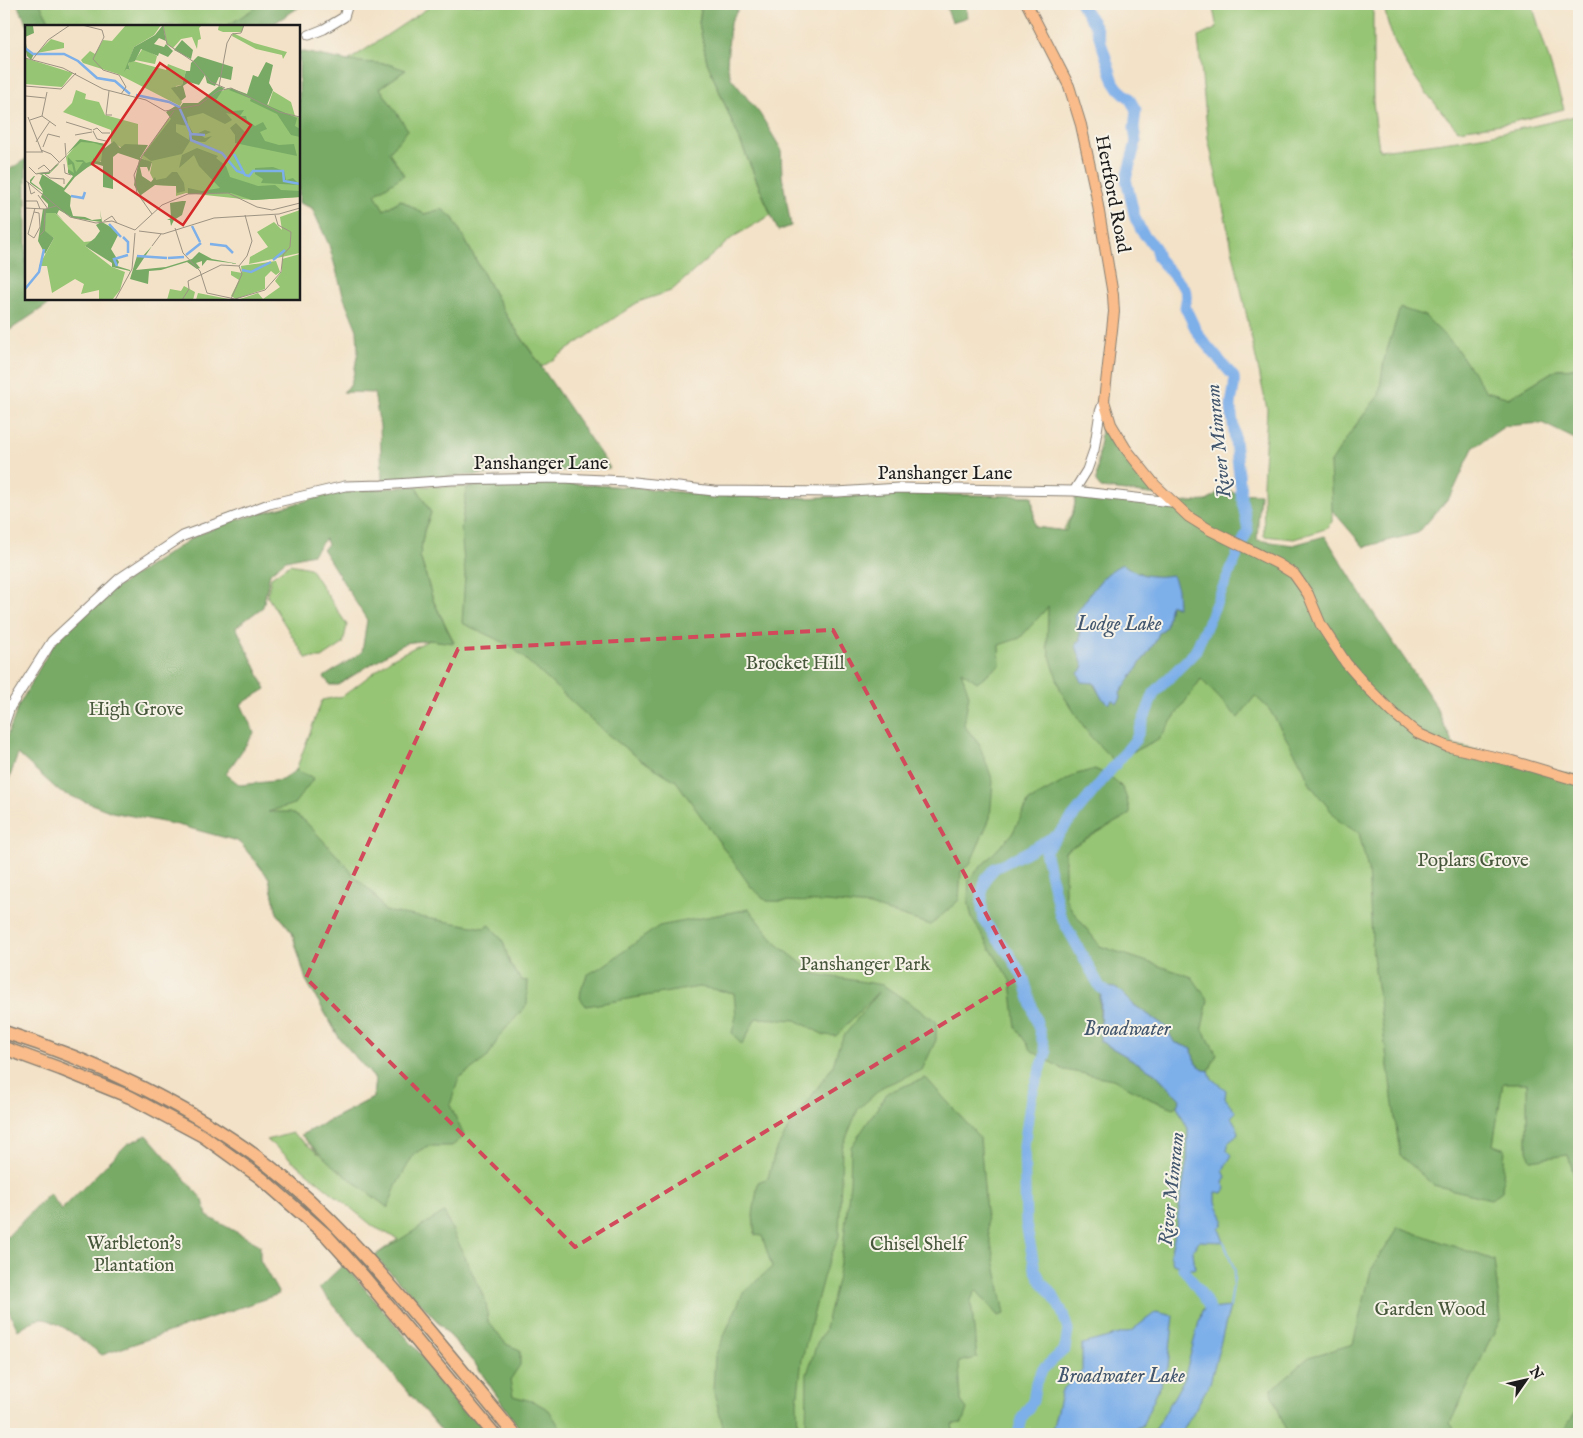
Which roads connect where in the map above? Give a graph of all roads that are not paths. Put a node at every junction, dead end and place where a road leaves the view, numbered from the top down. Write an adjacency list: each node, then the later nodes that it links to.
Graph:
1 (348, 4): 3 (street)
2 (1027, 4): 4 (main road, Hertford Road)
3 (309, 35)
4 (1104, 401): 5 (street); 6 (main road)
5 (1074, 491): 6 (street, Panshanger Lane); 7 (street, Panshanger Lane)
6 (1171, 502): 8 (main road)
7 (4, 725)
8 (1579, 782)
9 (4, 1032): 12 (highway)
10 (4, 1048): 11 (highway)
11 (494, 1434)
12 (514, 1434)

